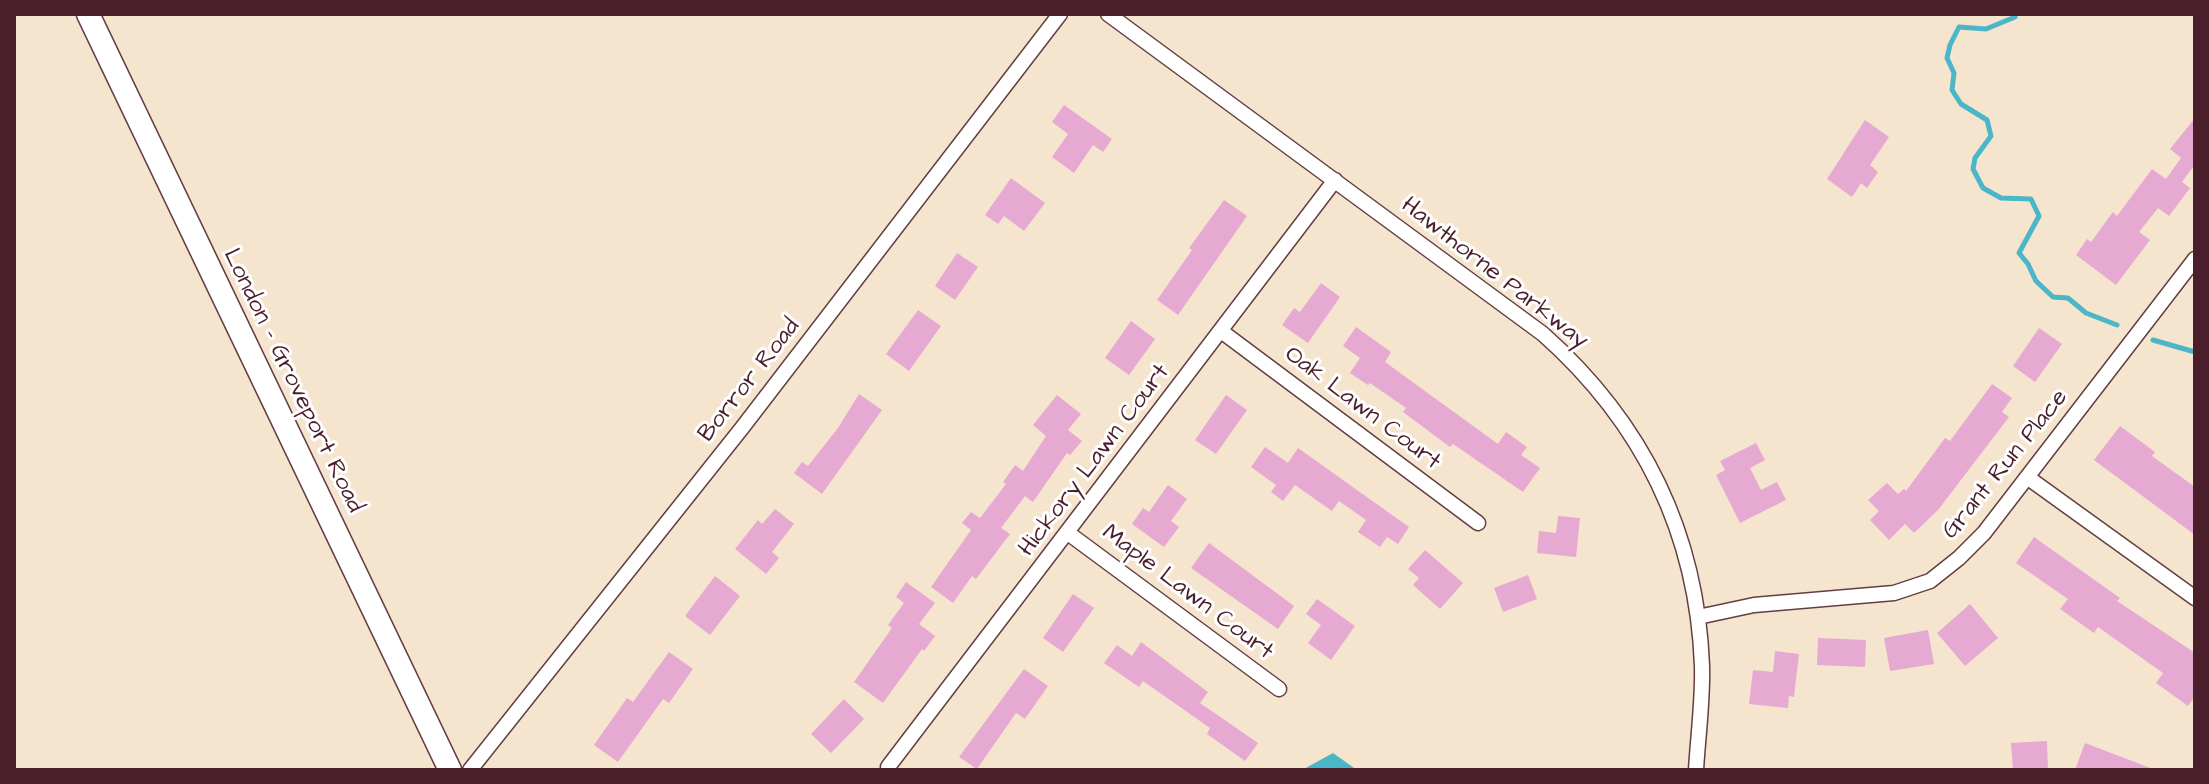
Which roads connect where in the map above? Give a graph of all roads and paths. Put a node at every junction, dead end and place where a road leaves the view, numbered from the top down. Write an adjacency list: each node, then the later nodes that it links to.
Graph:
1 (88, 14): 14 (main road, London - Groveport Road)
2 (1060, 14): 15 (street, Borror Road)
3 (1108, 14): 4 (street, Hawthorne Parkway)
4 (1335, 180): 6 (street, Hickory Lawn Court); 11 (street, Hawthorne Parkway)
5 (2195, 259): 7 (street, Grant Run Place)
6 (1221, 331): 8 (street, Oak Lawn Court); 9 (street, Hickory Lawn Court)
7 (2027, 477): 10 (street); 11 (street, Grant Run Place)
8 (1478, 523)
9 (1068, 533): 12 (street, Maple Lawn Court); 13 (street, Hickory Lawn Court)
10 (2195, 598)
11 (1698, 617): 16 (street, Hawthorne Parkway)
12 (1279, 689)
13 (888, 767)
14 (450, 770)
15 (470, 770)
16 (1696, 770)

